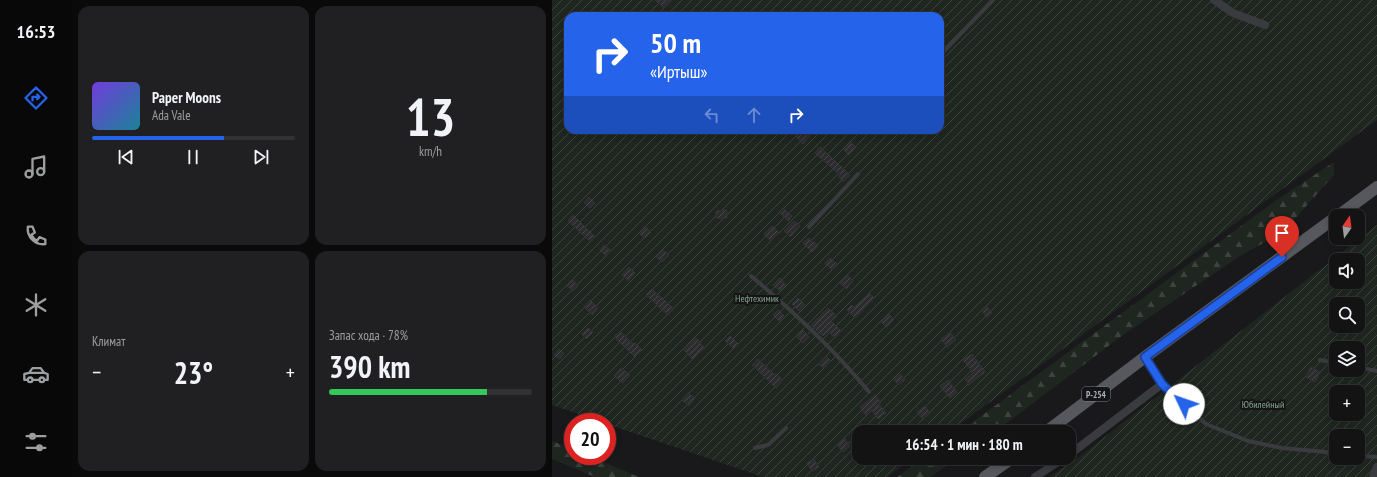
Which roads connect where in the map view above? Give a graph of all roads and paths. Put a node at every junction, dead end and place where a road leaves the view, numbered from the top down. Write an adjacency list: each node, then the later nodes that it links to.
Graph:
1 (993, 0): 4 (lane)
2 (1214, 0): 3 (street)
3 (1265, 25)
4 (944, 51)
5 (858, 174): 9 (lane)
6 (1377, 187): 7 (main road, Р-254)
7 (1348, 209)
8 (1329, 223): 11 (main road, Р-254)
9 (809, 227)
10 (751, 276): 17 (lane)
11 (1145, 357): 16 (street); 18 (main road, Р-254)
12 (1320, 360): 13 (lane)
13 (1329, 362)
14 (1365, 368): 15 (lane)
15 (1377, 371)
16 (1162, 384): 21 (street); 22 (lane)
17 (869, 392)
18 (1055, 425)
19 (786, 428): 20 (lane)
20 (755, 448)
21 (1076, 450)
22 (1329, 453)
23 (1365, 456): 24 (lane)
24 (1377, 457)
25 (1002, 465): 28 (main road)
26 (1053, 465): 29 (street)
27 (1377, 467): 30 (street)
28 (985, 477)
29 (1035, 477)
30 (1373, 477)

